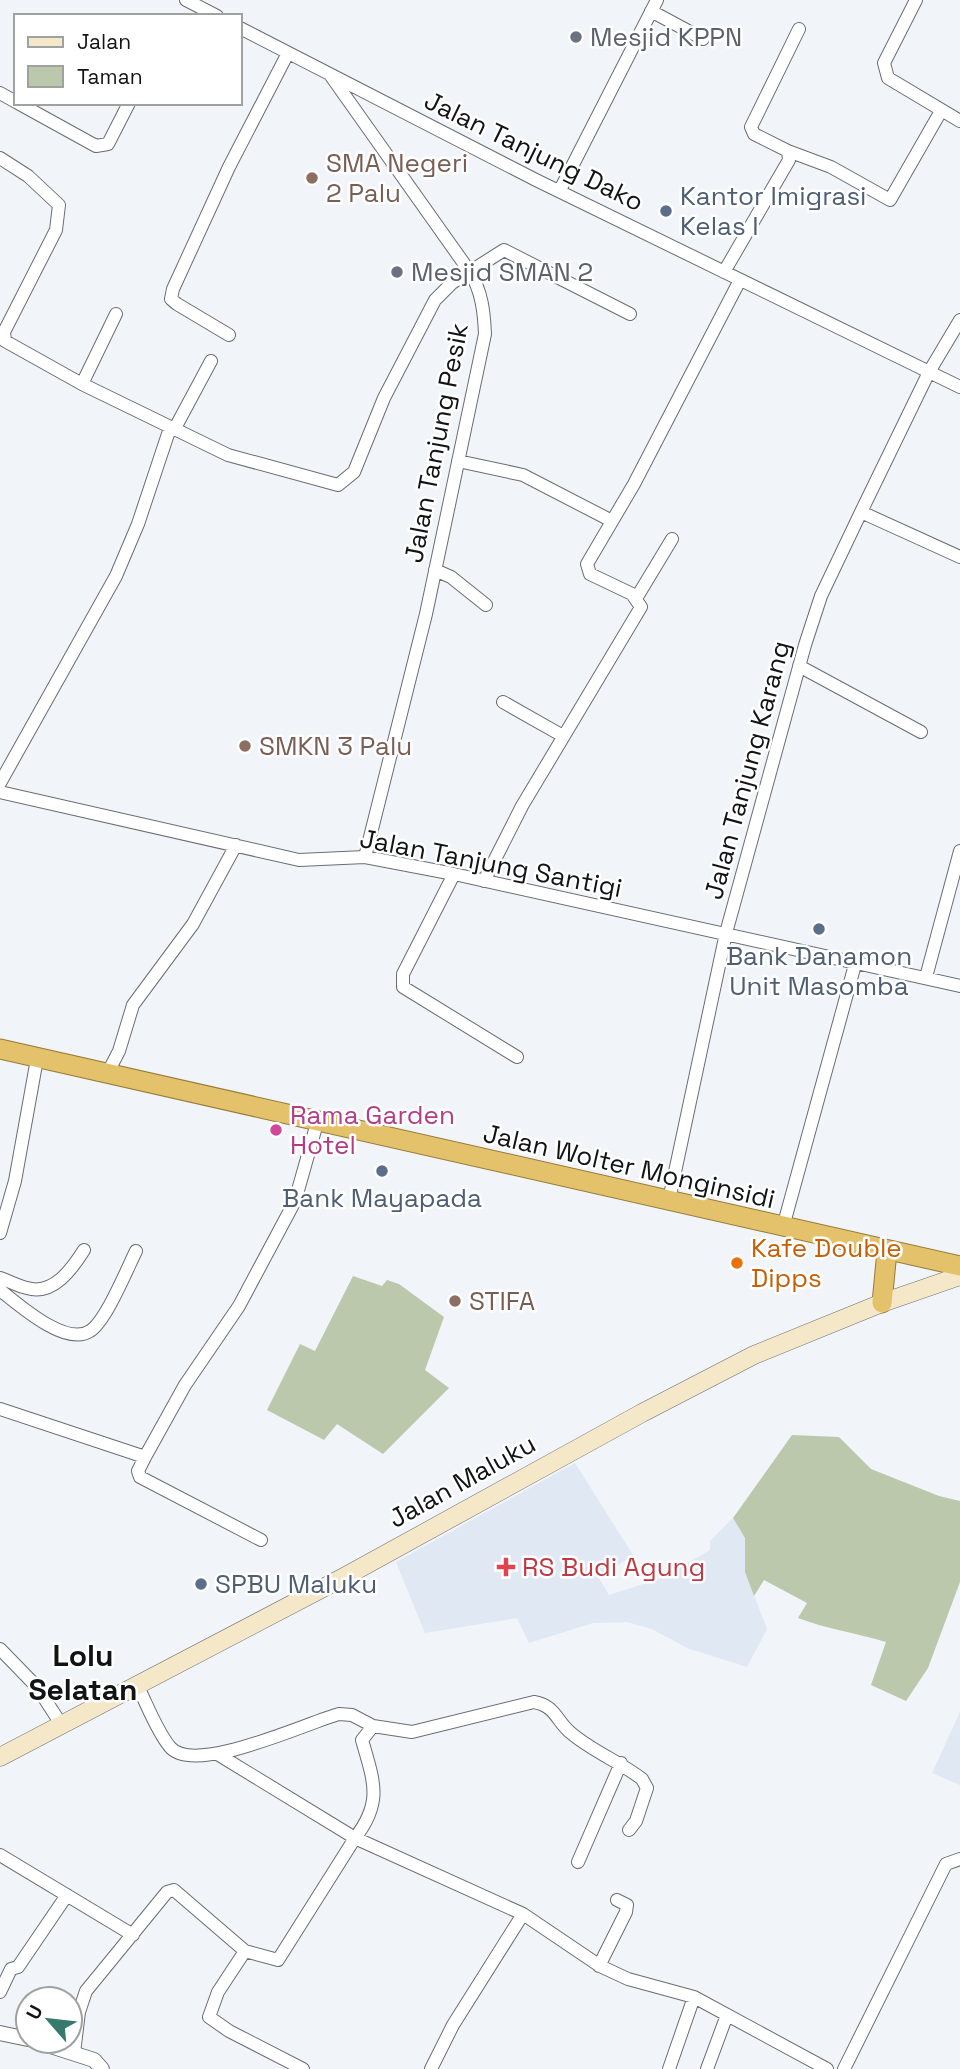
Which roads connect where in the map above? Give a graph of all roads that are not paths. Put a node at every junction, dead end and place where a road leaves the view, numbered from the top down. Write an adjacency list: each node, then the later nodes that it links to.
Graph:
1 (186, 0): 4 (street)
2 (916, 0): 12 (street)
3 (654, 6): 7 (street); 16 (street)
4 (212, 14)
5 (242, 29): 8 (street, Jalan Tanjung Dako)
6 (799, 29): 14 (street)
7 (703, 39)
8 (288, 53): 9 (street, Jalan Tanjung Dako); 23 (street)
9 (331, 76): 16 (street, Jalan Tanjung Dako); 17 (street, Jalan Tanjung Pesik)
10 (21, 105): 11 (street)
11 (128, 105)
12 (941, 111): 13 (street); 14 (street)
13 (960, 121)
14 (788, 151): 18 (street)
15 (0, 158): 26 (street)
16 (560, 190): 18 (street, Jalan Tanjung Dako)
17 (470, 272): 21 (street); 28 (street); 29 (street, Jalan Tanjung Pesik)
18 (724, 272): 19 (street, Jalan Tanjung Dako)
19 (740, 280): 25 (street, Jalan Tanjung Dako); 31 (street)
20 (116, 314): 26 (street)
21 (630, 314)
22 (960, 320): 25 (street, Jalan Tanjung Karang)
23 (229, 335)
24 (211, 361): 28 (street)
25 (929, 372): 27 (street, Jalan Tanjung Dako); 30 (street, Jalan Tanjung Karang)
26 (82, 384): 28 (street)
27 (960, 387)
28 (172, 429): 41 (street)
29 (458, 461): 31 (street); 34 (street, Jalan Tanjung Pesik)
30 (861, 512): 33 (street); 37 (street, Jalan Tanjung Karang)
31 (612, 521): 35 (street)
32 (672, 539): 35 (street)
33 (960, 557)
34 (435, 570): 36 (street); 45 (street, Jalan Tanjung Pesik)
35 (637, 597): 40 (street)
36 (486, 605)
37 (799, 666): 39 (street); 48 (street, Jalan Tanjung Karang)
38 (503, 702): 40 (street)
39 (920, 732)
40 (563, 736): 47 (street)
41 (0, 783)
42 (0, 792): 43 (street, Jalan Tanjung Santigi)
43 (236, 845): 45 (street, Jalan Tanjung Santigi); 55 (street)
44 (960, 851): 50 (street)
45 (365, 857): 46 (street, Jalan Tanjung Santigi)
46 (454, 874): 47 (street, Jalan Tanjung Santigi); 53 (street)
47 (484, 881): 48 (street, Jalan Tanjung Santigi)
48 (726, 933): 49 (street, Jalan Tanjung Santigi); 57 (street, Jalan Tanjung Karang)
49 (856, 961): 50 (street, Jalan Tanjung Santigi); 58 (street)
50 (926, 977): 51 (street, Jalan Tanjung Santigi)
51 (960, 986)
52 (0, 1049): 54 (highway, Jalan Wolter Monginsidi)
53 (517, 1056)
54 (37, 1059): 55 (highway, Jalan Wolter Monginsidi); 59 (street)
55 (107, 1074): 56 (highway, Jalan Wolter Monginsidi)
56 (317, 1123): 57 (highway, Jalan Wolter Monginsidi); 69 (street)
57 (669, 1200): 58 (highway, Jalan Wolter Monginsidi)
58 (783, 1227): 62 (highway, Jalan Wolter Monginsidi)
59 (0, 1233)
60 (84, 1250): 65 (street)
61 (136, 1251): 66 (street)
62 (887, 1251): 63 (highway, Jalan Wolter Monginsidi); 67 (highway)
63 (960, 1266)
64 (960, 1276): 67 (main road, Jalan Maluku)
65 (0, 1278)
66 (0, 1290)
67 (882, 1303): 72 (main road, Jalan Maluku)
68 (0, 1409): 69 (street)
69 (145, 1457): 70 (street)
70 (261, 1540)
71 (0, 1649): 74 (street)
72 (137, 1685): 74 (main road, Jalan Maluku); 77 (street)
73 (348, 1714): 75 (street); 76 (street); 77 (street)
74 (61, 1724): 78 (main road, Jalan Maluku)
75 (373, 1726): 76 (street); 79 (street)
76 (362, 1741): 81 (street)
77 (219, 1755): 81 (street)
78 (0, 1756)
79 (621, 1763): 80 (street); 84 (street)
80 (629, 1830)
81 (355, 1838): 87 (street); 89 (street)
82 (0, 1855): 85 (street)
83 (960, 1859): 104 (street)
84 (578, 1862)
85 (67, 1895): 88 (street); 92 (street)
86 (617, 1900): 91 (street)
87 (523, 1914): 91 (street); 100 (street)
88 (134, 1936): 89 (street); 94 (street)
89 (245, 1951): 99 (street)
90 (0, 1959): 92 (street)
91 (599, 1966): 95 (street)
92 (14, 1967): 93 (street)
93 (0, 1992)
94 (84, 1997)
95 (694, 1997): 96 (street); 101 (street)
96 (727, 2015): 102 (street); 103 (street)
97 (80, 2055): 98 (street)
98 (102, 2069)
99 (303, 2069)
100 (432, 2069)
101 (669, 2069)
102 (707, 2069)
103 (827, 2069)
104 (844, 2069)

